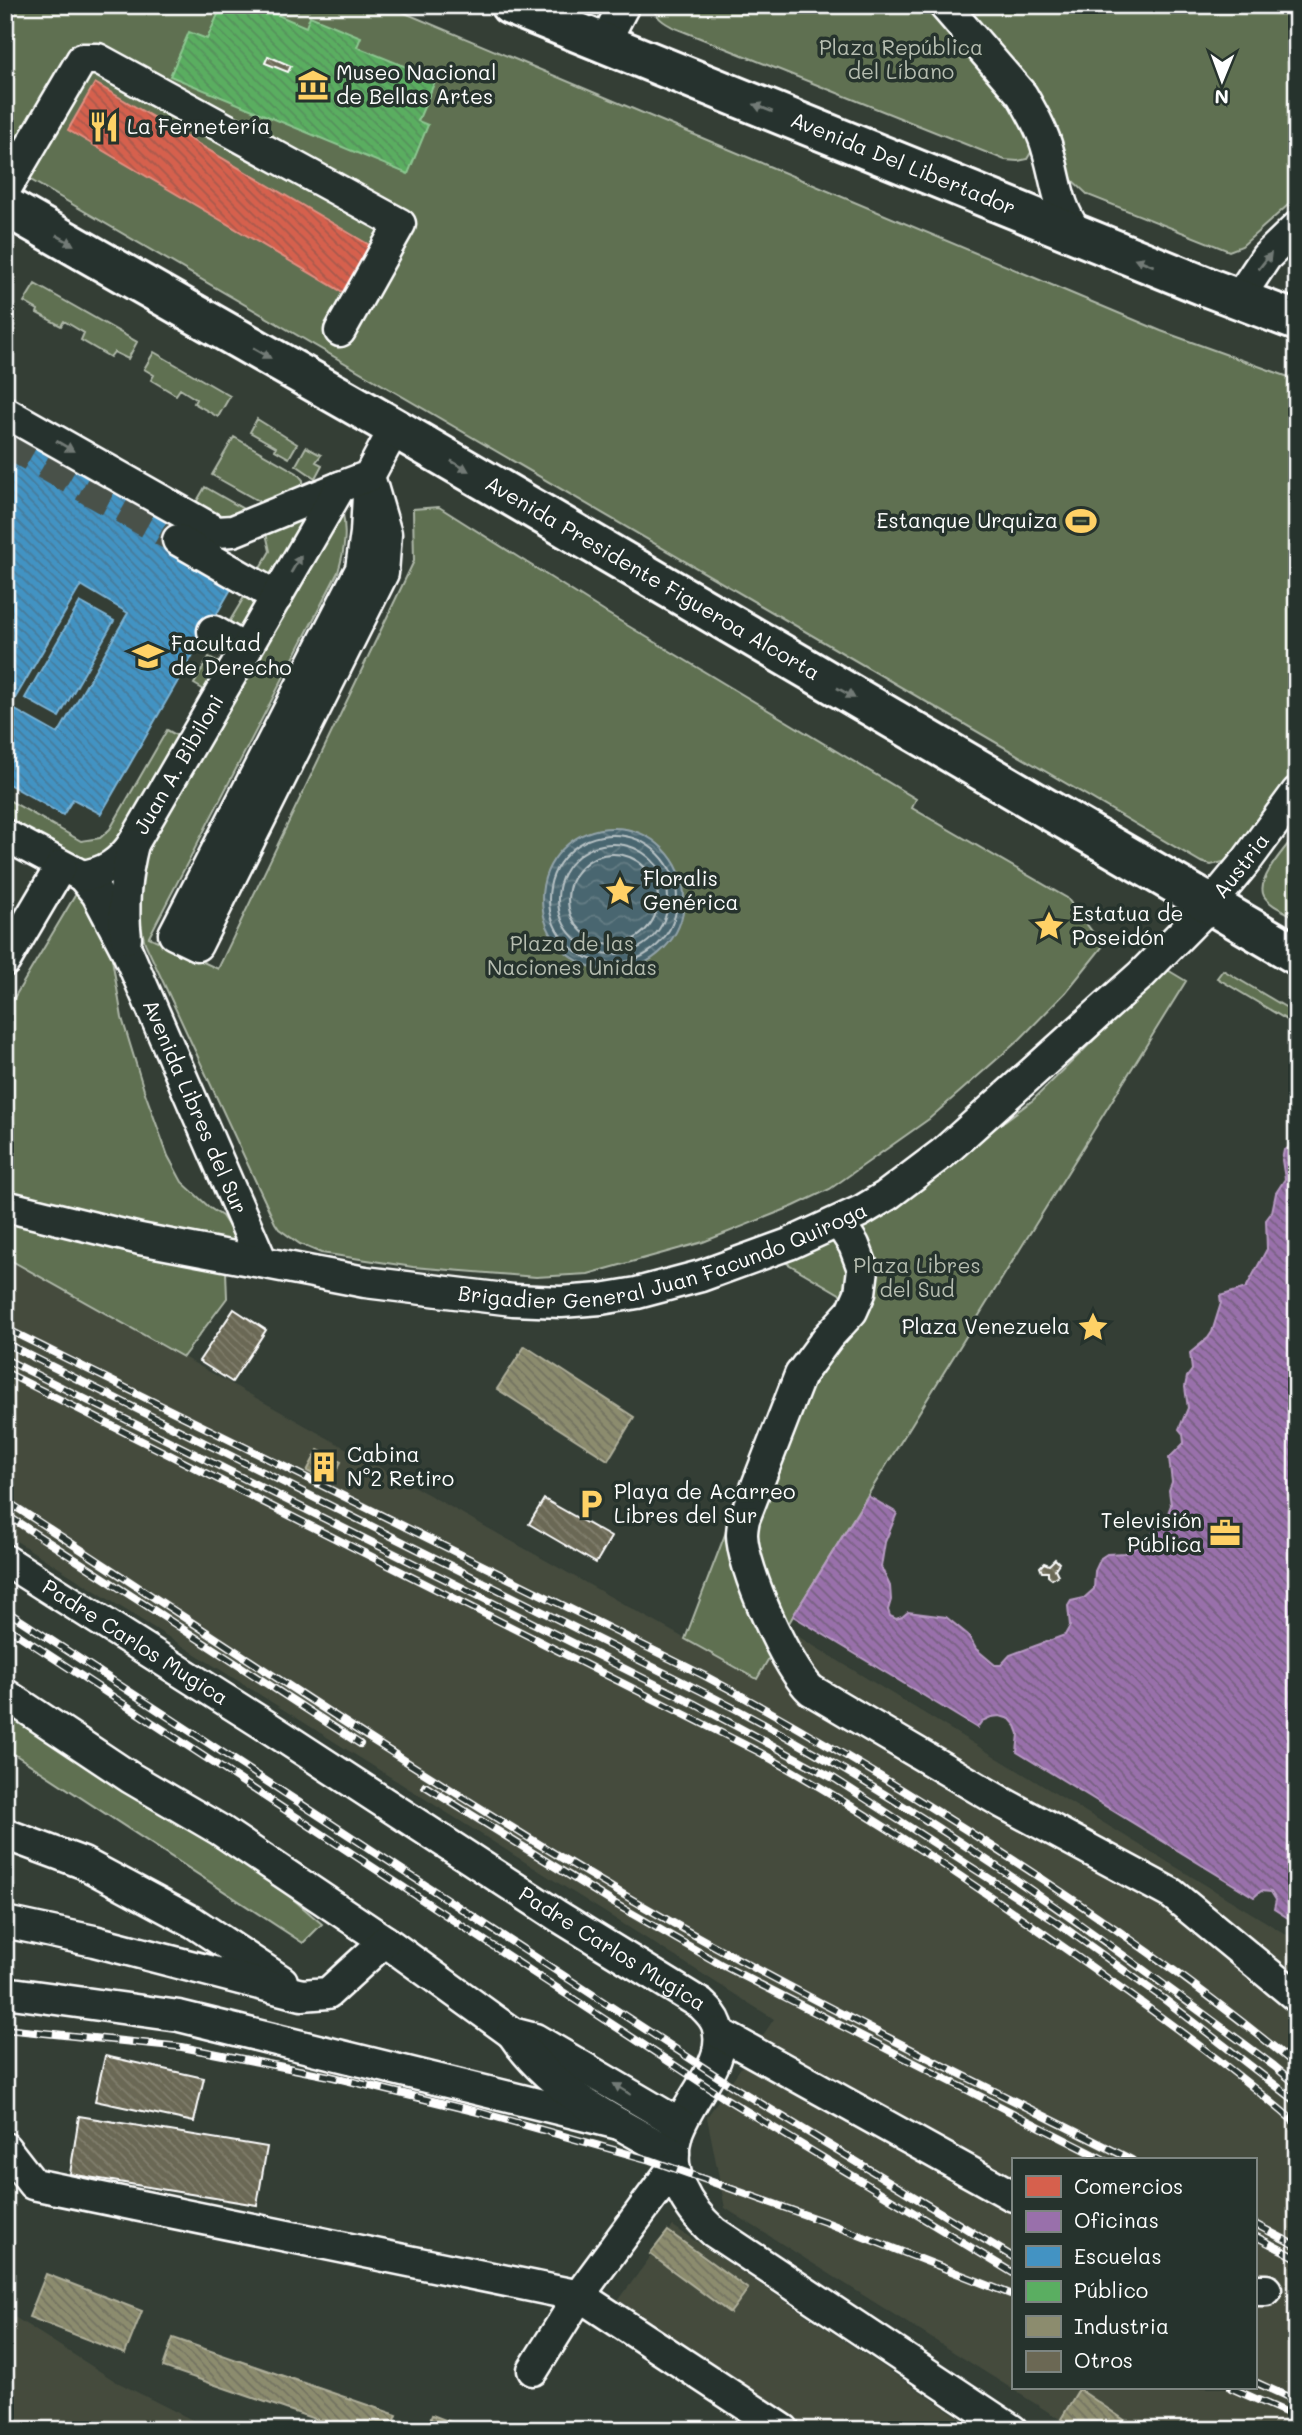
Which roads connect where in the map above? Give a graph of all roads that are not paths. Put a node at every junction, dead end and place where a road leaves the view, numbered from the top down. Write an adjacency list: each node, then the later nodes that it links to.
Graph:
1 (510, 5): 4 (main road, Avenida Del Libertador)
2 (624, 5): 4 (street)
3 (944, 5): 8 (street)
4 (604, 43): 8 (main road, Avenida Del Libertador, one-way to 4)
5 (5, 190): 11 (street)
6 (5, 206): 13 (main road, Avenida Presidente Figueroa Alcorta, one-way to 13)
7 (1297, 227): 9 (street, one-way to 7)
8 (1076, 234): 9 (main road, Avenida Del Libertador, one-way to 8)
9 (1238, 299): 10 (main road, Avenida Del Libertador)
10 (1297, 321)
11 (340, 331)
12 (5, 412): 15 (street, one-way to 15)
13 (395, 428): 14 (street); 24 (main road, Avenida Presidente Figueroa Alcorta, one-way to 24)
14 (369, 476): 14 (street); 15 (street)
15 (340, 487): 17 (street, Juan A. Bibiloni, one-way to 15)
16 (178, 540): 17 (street)
17 (276, 597): 19 (street, Juan A. Bibiloni)
18 (209, 638): 19 (street)
19 (242, 657): 22 (street, Juan A. Bibiloni)
20 (1297, 792): 24 (street, Austria)
21 (5, 835): 23 (street)
22 (133, 844): 23 (street, Juan A. Bibiloni); 25 (street, Avenida Libres del Sur)
23 (72, 871): 25 (street, Avenida Libres del Sur); 27 (street)
24 (1210, 905): 26 (main road, Avenida Presidente Figueroa Alcorta); 29 (street, Brigadier General Juan Facundo Quiroga)
25 (128, 953): 30 (street, Avenida Libres del Sur)
26 (1297, 955)
27 (5, 961)
28 (5, 1206): 30 (street, Brigadier General Juan Facundo Quiroga)
29 (839, 1222): 30 (street, Brigadier General Juan Facundo Quiroga); 38 (street)
30 (262, 1262)
31 (5, 1560): 40 (street, Padre Carlos Mugica)
32 (5, 1695): 35 (street)
33 (5, 1834): 37 (street)
34 (5, 1922): 37 (street)
35 (385, 1941): 37 (street); 39 (street)
36 (5, 1992): 41 (street)
37 (302, 1995)
38 (1297, 1997)
39 (512, 2033): 41 (street); 42 (street, one-way to 39)
40 (719, 2033): 42 (street, Padre Carlos Mugica); 46 (street)
41 (619, 2124): 44 (street)
42 (680, 2124): 44 (street, Padre Carlos Mugica)
43 (5, 2148): 45 (street)
44 (674, 2160): 47 (street); 50 (street)
45 (19, 2182): 47 (street)
46 (1012, 2195)
47 (580, 2295): 48 (street); 49 (street)
48 (533, 2370)
49 (784, 2430)
50 (1012, 2430)

